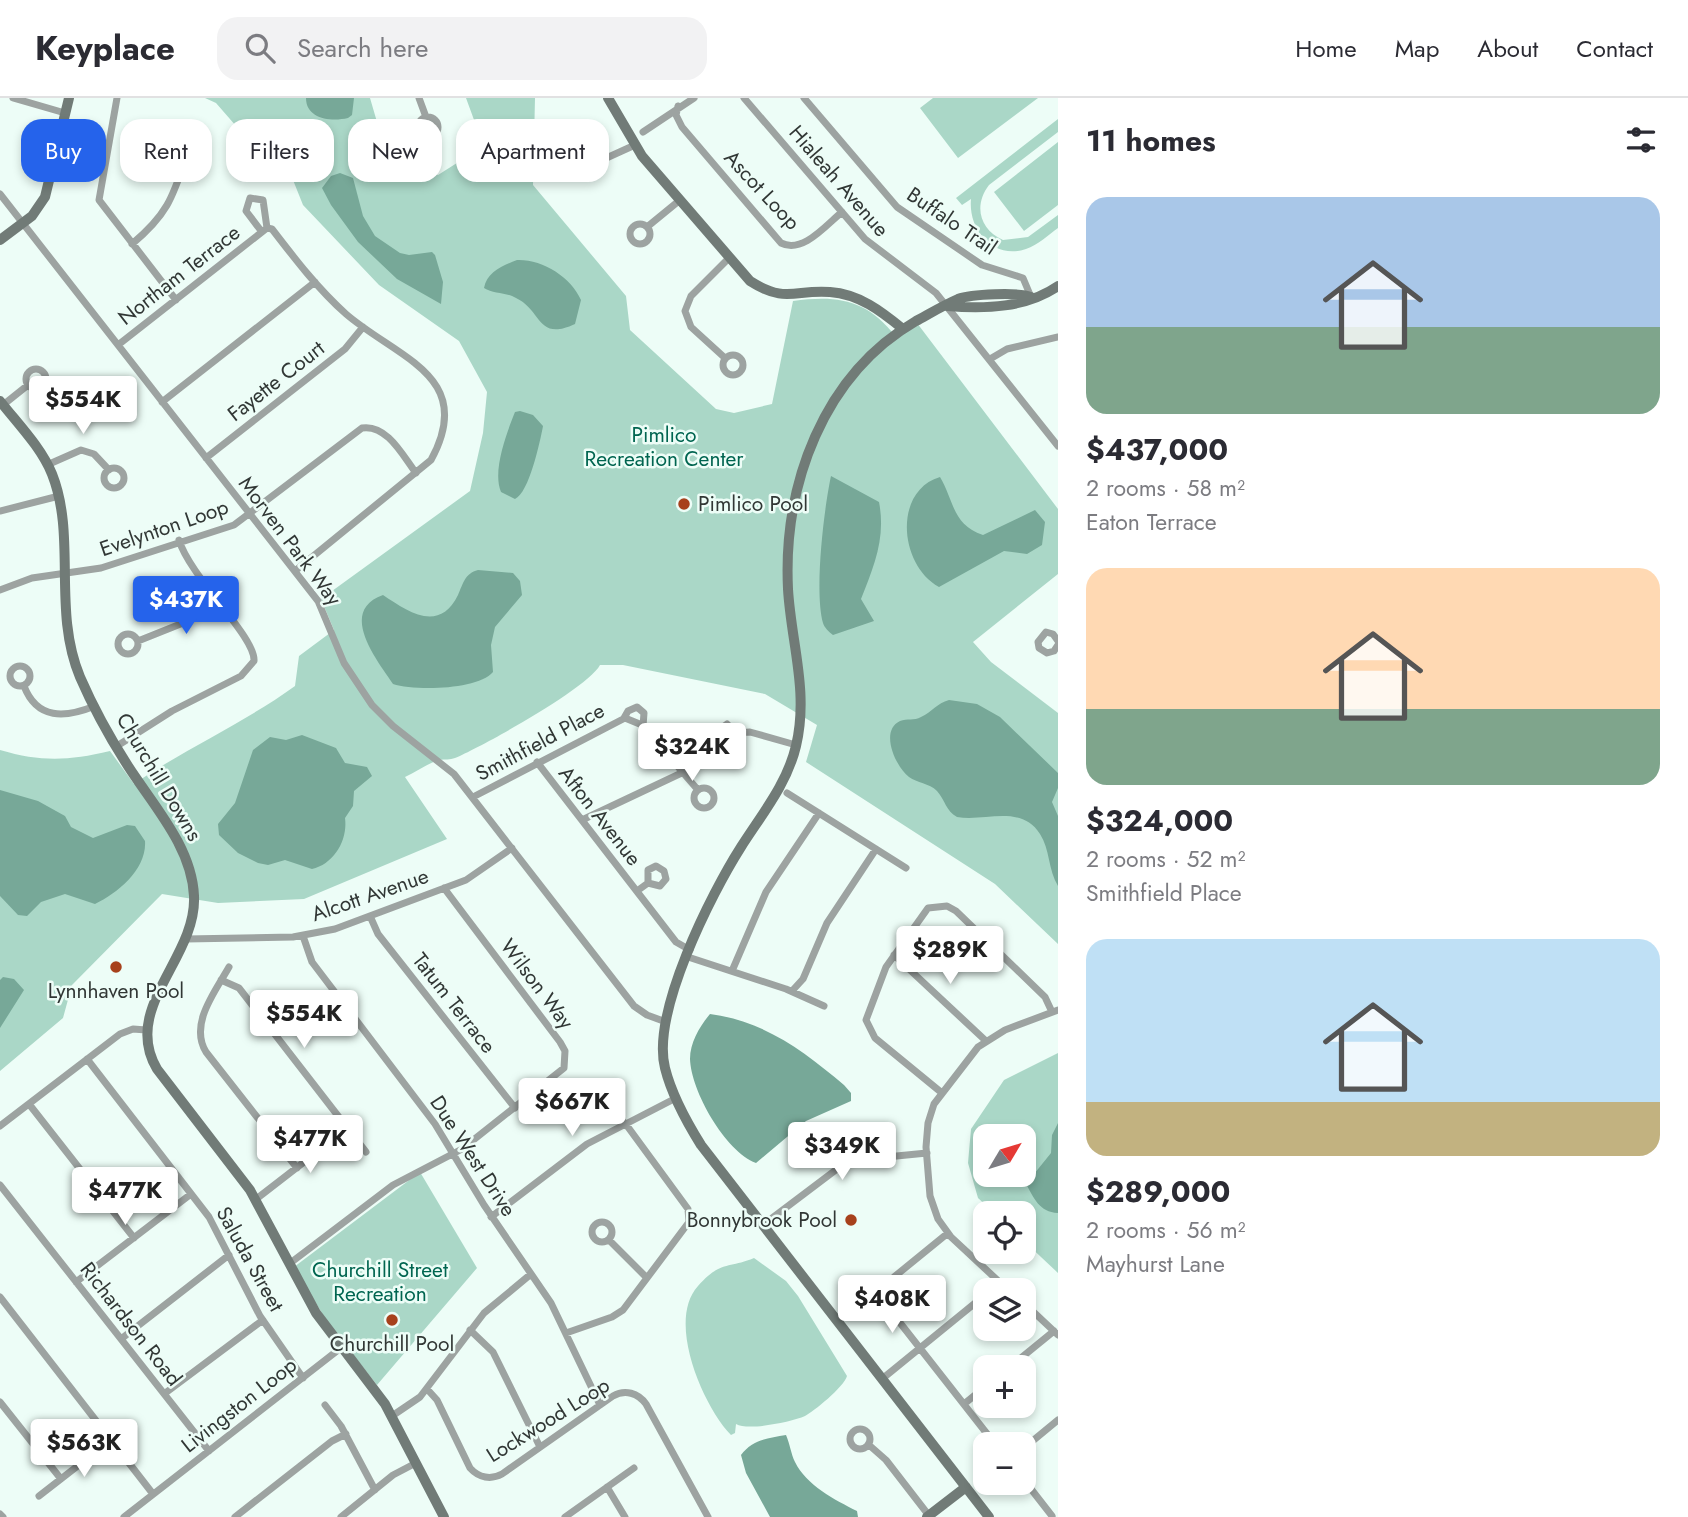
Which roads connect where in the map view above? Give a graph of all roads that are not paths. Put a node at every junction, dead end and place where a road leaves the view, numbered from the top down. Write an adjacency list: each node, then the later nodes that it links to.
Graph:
1 (13, 98): 10 (street)
2 (69, 98): 10 (street)
3 (117, 98): 22 (street)
4 (419, 98): 11 (street)
5 (608, 98): 13 (street)
6 (694, 98): 9 (street)
7 (744, 98): 18 (street, Hialeah Avenue)
8 (804, 98): 26 (street, Buffalo Trail)
9 (678, 106): 12 (street); 18 (street, Ascot Loop)
10 (65, 113): 19 (street)
11 (426, 117)
12 (643, 132)
13 (635, 145): 14 (street); 17 (street)
14 (609, 157)
15 (177, 182): 22 (street)
16 (0, 194): 19 (street, Morven Park Way)
17 (680, 200): 20 (street); 23 (street)
18 (842, 212): 28 (street, Hialeah Avenue)
19 (23, 223): 21 (street); 32 (street, Morven Park Way)
20 (647, 227)
21 (0, 240)
22 (132, 244): 27 (street)
23 (729, 258): 30 (street); 33 (street)
24 (314, 282): 27 (street, Northam Terrace); 29 (street); 36 (street)
25 (1058, 286): 26 (street)
26 (1031, 296): 28 (street)
27 (176, 300): 32 (street, Northam Terrace)
28 (947, 306): 30 (street); 34 (street, Hialeah Avenue)
29 (363, 327): 39 (street, Fayette Court); 42 (street)
30 (903, 328): 58 (street)
31 (1058, 337): 34 (street)
32 (118, 345): 36 (street, Morven Park Way)
33 (725, 358)
34 (990, 359): 38 (street, Hialeah Avenue)
35 (27, 385): 37 (street)
36 (162, 402): 39 (street, Morven Park Way)
37 (1, 403): 40 (street, Churchill Downs)
38 (1058, 446)
39 (206, 458): 45 (street, Morven Park Way)
40 (47, 465): 41 (street); 43 (street, Churchill Downs)
41 (109, 470)
42 (416, 473): 45 (street, Evelynton Loop); 47 (street)
43 (59, 496): 44 (street); 48 (street, Churchill Downs)
44 (0, 511)
45 (251, 514): 46 (street, Evelynton Loop); 47 (street, Morven Park Way)
46 (180, 541): 48 (street, Evelynton Loop); 50 (street)
47 (295, 571): 64 (street, Morven Park Way)
48 (63, 574): 49 (street, Evelynton Loop); 53 (street, Churchill Downs)
49 (0, 590)
50 (217, 601): 51 (street); 57 (street)
51 (138, 641)
52 (24, 686): 53 (street)
53 (95, 706): 57 (street, Churchill Downs)
54 (624, 718): 55 (street, Smithfield Place); 55 (street, Smithfield Place); 60 (street, Smithfield Place)
55 (643, 726): 61 (street, Smithfield Place)
56 (736, 733): 58 (street); 59 (street); 59 (street)
57 (117, 746): 75 (street, Churchill Downs)
58 (796, 746): 76 (street)
59 (718, 747): 61 (street)
60 (537, 762): 64 (street, Smithfield Place); 66 (street, Afton Avenue)
61 (681, 773): 62 (street, Smithfield Place); 66 (street)
62 (698, 790)
63 (788, 793): 65 (street)
64 (473, 797): 67 (street, Morven Park Way)
65 (819, 813): 68 (street); 79 (street)
66 (582, 820): 72 (street, Afton Avenue)
67 (512, 848): 71 (street, Alcott Avenue); 84 (street, Morven Park Way)
68 (876, 849): 69 (street); 81 (street)
69 (906, 868)
70 (648, 883): 72 (street, Afton Avenue)
71 (444, 888): 73 (street, Alcott Avenue); 91 (street, Wilson Way)
72 (637, 891): 76 (street, Afton Avenue)
73 (370, 916): 74 (street, Alcott Avenue); 91 (street, Tatum Terrace)
74 (303, 936): 75 (street, Alcott Avenue); 97 (street, Due West Drive)
75 (186, 939): 85 (street, Churchill Downs)
76 (689, 953): 79 (street); 84 (street)
77 (894, 955): 83 (street); 86 (street); 88 (street)
78 (229, 967): 80 (street)
79 (732, 971): 81 (street)
80 (221, 980): 94 (street); 98 (street)
81 (792, 991): 82 (street)
82 (824, 1006)
83 (1055, 1011): 86 (street)
84 (666, 1022): 89 (street)
85 (146, 1030): 87 (street); 101 (street)
86 (986, 1041): 88 (street)
87 (87, 1059): 90 (street); 100 (street, Saluda Street)
88 (942, 1093): 96 (street)
89 (676, 1098): 92 (street); 103 (street)
90 (29, 1104): 93 (street); 105 (street)
91 (515, 1108): 97 (street, Wilson Way)
92 (625, 1123): 102 (street); 110 (street)
93 (0, 1126)
94 (348, 1128): 95 (street); 98 (street)
95 (366, 1152)
96 (927, 1153): 103 (street); 104 (street)
97 (453, 1155): 102 (street, Due West Drive); 108 (street, Wilson Way)
98 (297, 1168): 101 (street)
99 (0, 1185): 112 (street, Richardson Road)
100 (191, 1194): 105 (street); 107 (street, Saluda Street)
101 (256, 1200): 108 (street)
102 (491, 1217): 109 (street, Due West Drive)
103 (763, 1225): 125 (street)
104 (948, 1233): 111 (street); 122 (street)
105 (134, 1238): 112 (street)
106 (609, 1240): 110 (street)
107 (229, 1255): 116 (street, Saluda Street); 120 (street)
108 (289, 1264): 121 (street)
109 (531, 1274): 117 (street); 118 (street, Due West Drive)
110 (646, 1277): 118 (street)
111 (996, 1278)
112 (76, 1283): 120 (street, Richardson Road)
113 (0, 1297): 138 (street)
114 (973, 1305): 122 (street)
115 (1036, 1314): 119 (street)
116 (263, 1320): 124 (street, Saluda Street); 127 (street)
117 (470, 1330): 126 (street); 140 (street)
118 (566, 1333): 132 (street, Due West Drive)
119 (1056, 1333): 123 (street)
120 (121, 1339): 127 (street, Richardson Road)
121 (342, 1347): 124 (street, Livingston Loop); 133 (street)
122 (920, 1348): 125 (street); 130 (street)
123 (1026, 1355)
124 (303, 1378): 141 (street, Livingston Loop)
125 (882, 1378): 146 (street)
126 (427, 1389): 133 (street); 140 (street, Lockwood Loop)
127 (164, 1394): 141 (street, Richardson Road)
128 (973, 1397): 130 (street)
129 (0, 1402): 144 (street)
130 (964, 1404): 135 (street)
131 (325, 1405): 136 (street)
132 (600, 1405): 140 (street, Lockwood Loop); 159 (street, Lockwood Loop)
133 (392, 1416): 142 (street)
134 (1058, 1420): 137 (street)
135 (986, 1432)
136 (345, 1434): 147 (street); 154 (street)
137 (1036, 1438)
138 (111, 1440): 144 (street); 148 (street)
139 (869, 1445): 152 (street)
140 (540, 1447)
141 (209, 1451): 148 (street, Livingston Loop)
142 (414, 1464): 147 (street); 156 (street)
143 (634, 1468): 145 (street)
144 (61, 1479): 150 (street)
145 (607, 1487): 157 (street); 158 (street)
146 (966, 1487): 152 (street); 160 (street)
147 (375, 1490): 155 (street)
148 (153, 1494): 153 (street, Livingston Loop)
149 (1036, 1494): 151 (street)
150 (39, 1496)
151 (1054, 1515)
152 (929, 1516)
153 (124, 1517)
154 (235, 1517)
155 (341, 1517)
156 (444, 1517)
157 (565, 1517)
158 (625, 1517)
159 (708, 1517)
160 (989, 1517)

